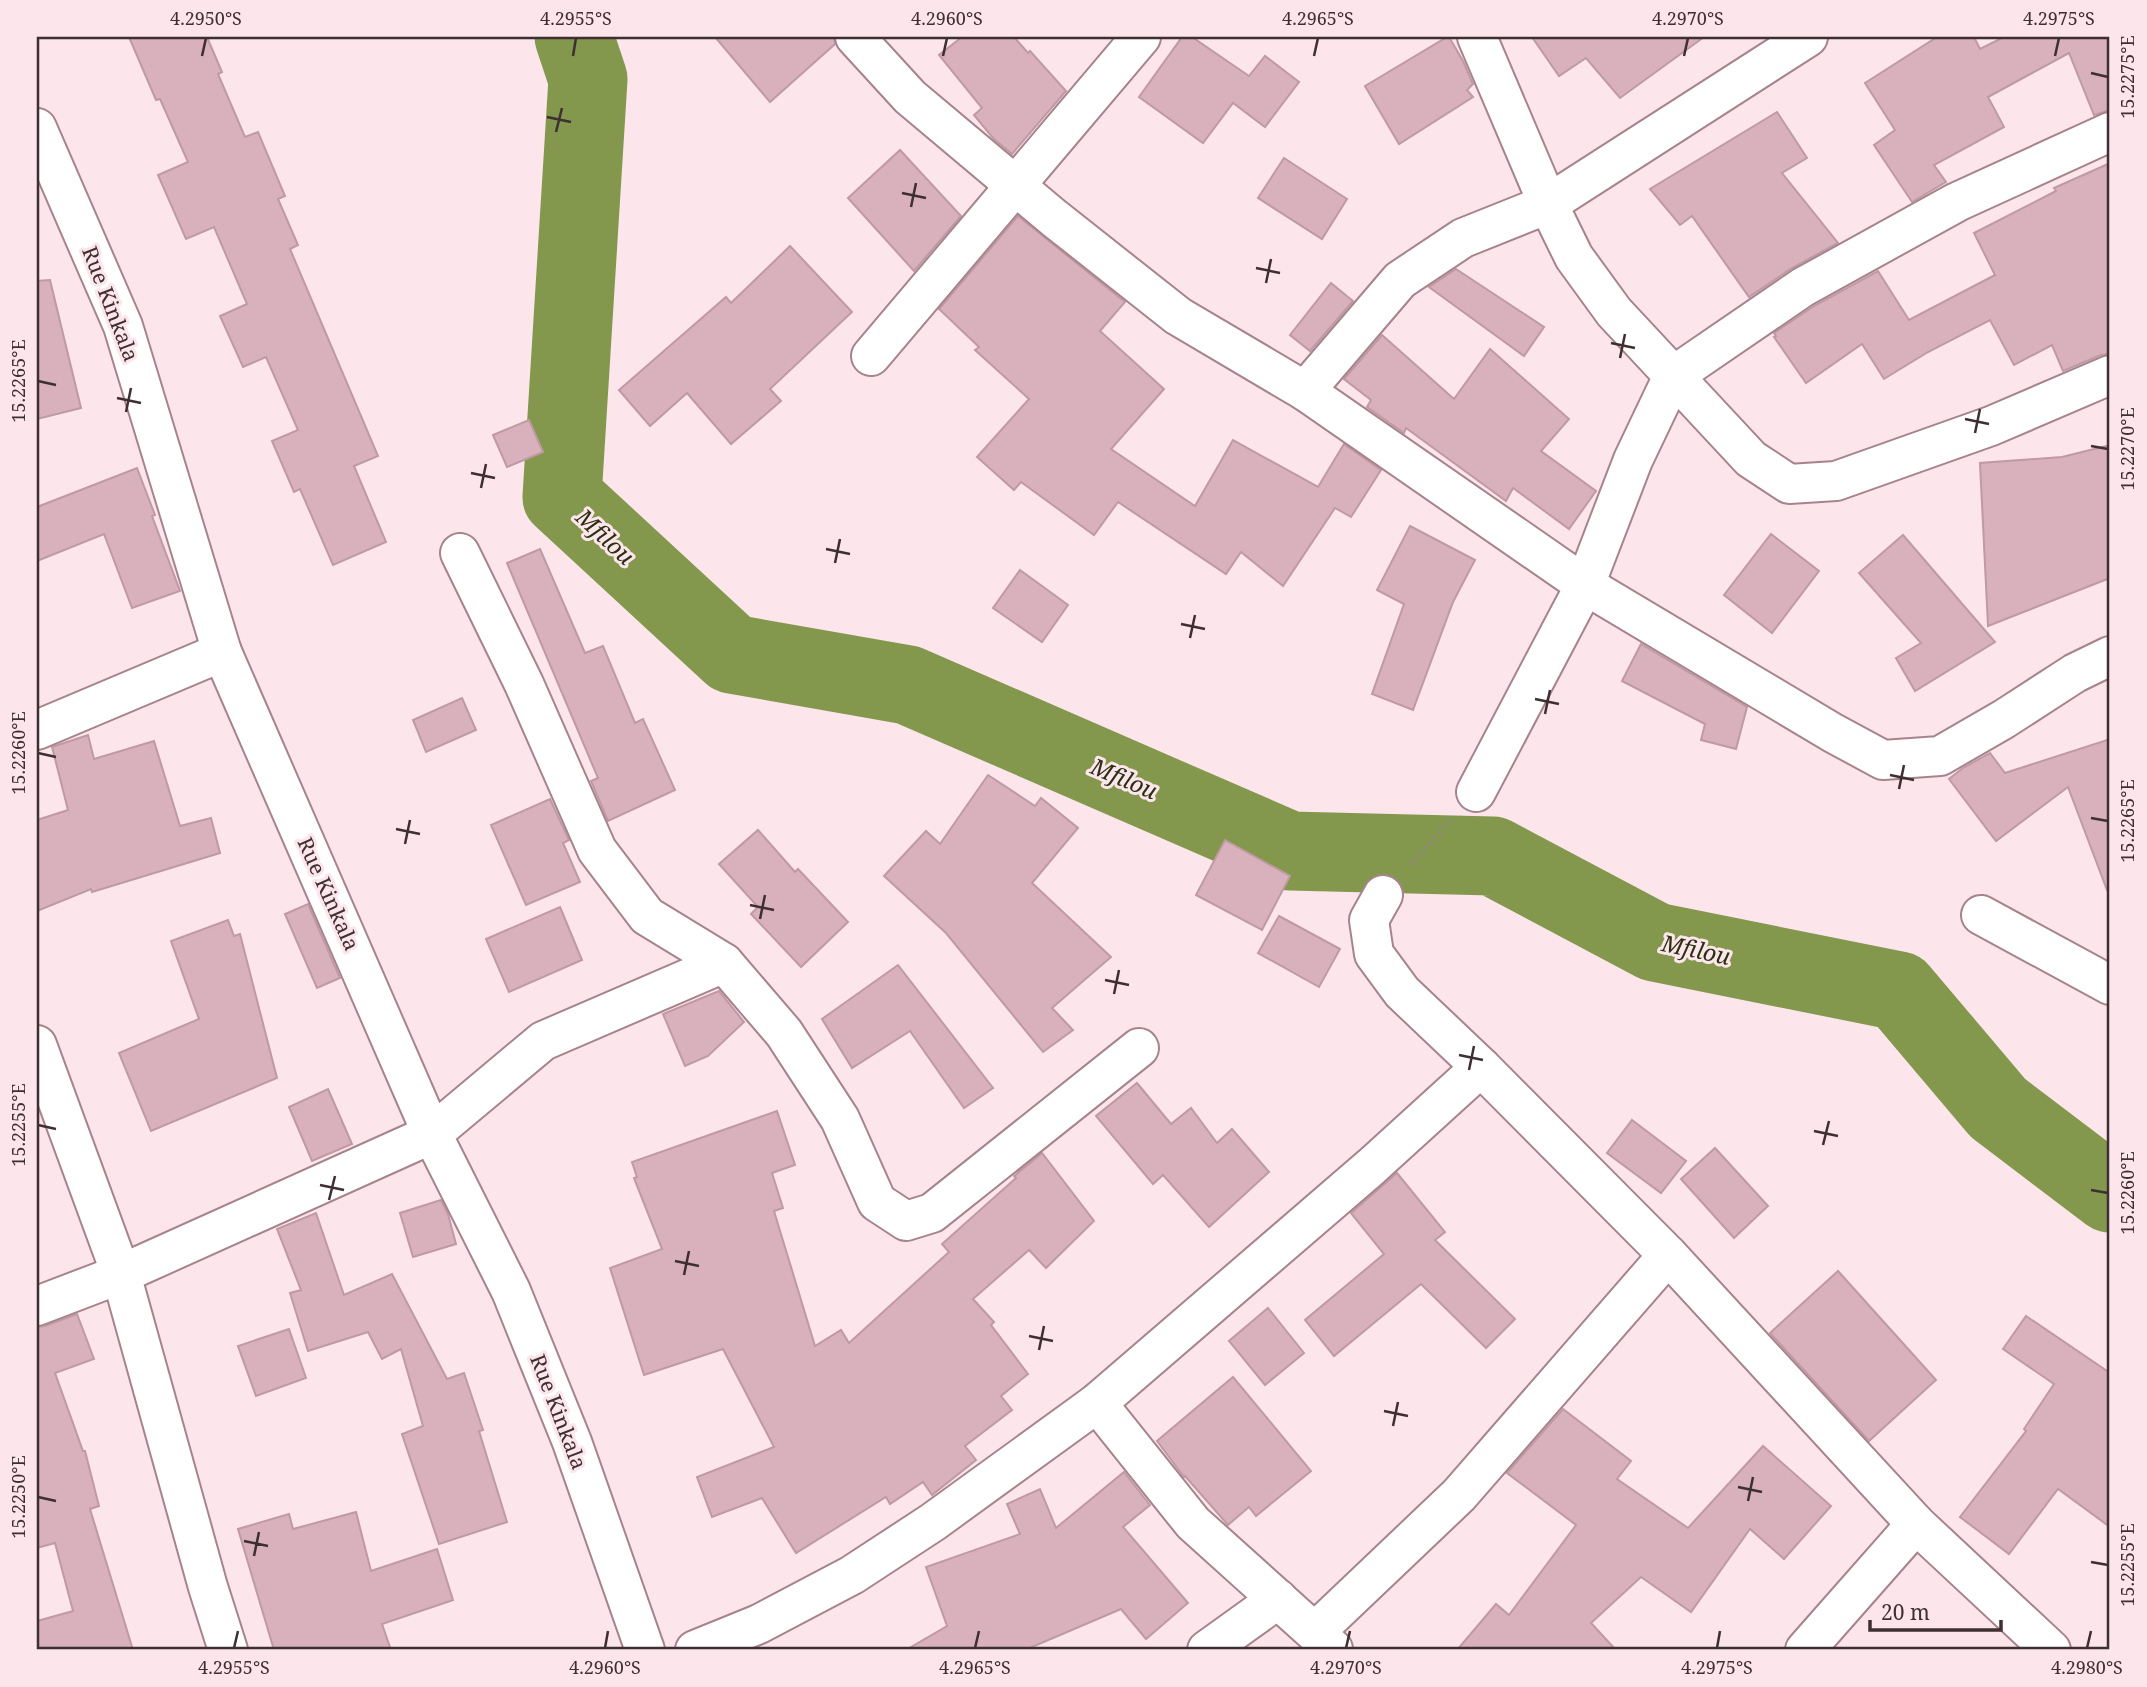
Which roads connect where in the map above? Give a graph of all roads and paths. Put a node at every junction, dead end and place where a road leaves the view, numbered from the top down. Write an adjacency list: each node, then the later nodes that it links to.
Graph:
1 (855, 37): 7 (street)
2 (1141, 37): 7 (street)
3 (1477, 37): 8 (street)
4 (1808, 37): 8 (street)
5 (37, 128): 15 (street, Rue Kinkala)
6 (2110, 132): 11 (street)
7 (1017, 184): 9 (street); 12 (street)
8 (1548, 204): 11 (street); 12 (street)
9 (871, 356)
10 (2110, 375): 11 (street)
11 (1674, 376): 14 (street)
12 (1305, 391): 14 (street)
13 (460, 553): 21 (street)
14 (1585, 585): 16 (street); 18 (street)
15 (222, 652): 17 (street); 26 (street, Rue Kinkala)
16 (2110, 656)
17 (37, 730)
18 (1476, 792): 19 (path)
19 (1383, 895): 25 (street)
20 (1981, 915): 22 (street)
21 (724, 963): 24 (street); 26 (street)
22 (2110, 985)
23 (37, 1045): 28 (street)
24 (1139, 1048)
25 (1481, 1067): 27 (street); 30 (street)
26 (432, 1134): 28 (street); 35 (street, Rue Kinkala)
27 (1668, 1255): 31 (street); 33 (street)
28 (121, 1275): 29 (street); 34 (street)
29 (37, 1306)
30 (1097, 1403): 32 (street); 36 (street)
31 (1916, 1524): 38 (street); 39 (street)
32 (1278, 1599): 33 (street); 37 (street)
33 (1325, 1641)
34 (228, 1650)
35 (645, 1650)
36 (695, 1650)
37 (1207, 1650)
38 (1805, 1650)
39 (2051, 1650)

